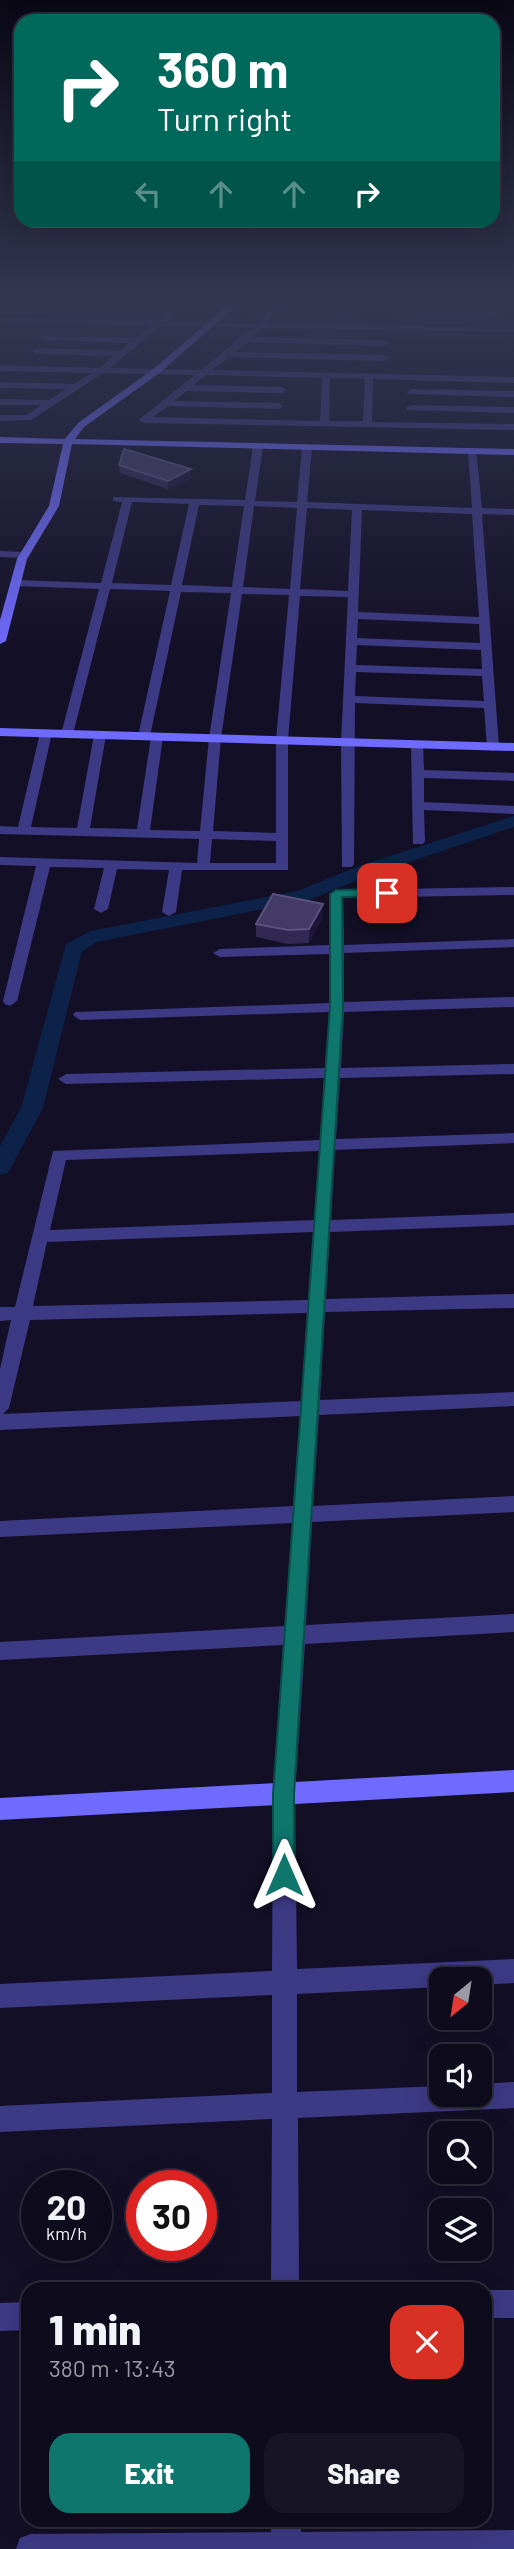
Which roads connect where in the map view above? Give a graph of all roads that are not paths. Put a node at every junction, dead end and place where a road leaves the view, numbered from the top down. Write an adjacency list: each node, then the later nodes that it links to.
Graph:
1 (87, 420): 12 (street)
2 (187, 420): 6 (street)
3 (324, 420): 7 (street)
4 (367, 420): 8 (street)
5 (411, 420): 9 (street)
6 (276, 422): 7 (street)
7 (324, 423): 8 (street)
8 (367, 424): 9 (street)
9 (411, 425): 10 (street)
10 (514, 427)
11 (0, 440): 12 (street)
12 (68, 441): 13 (street); 24 (street)
13 (258, 446): 14 (street); 18 (street)
14 (307, 447): 15 (street); 19 (street)
15 (473, 451): 16 (street); 21 (street)
16 (514, 452)
17 (195, 501): 18 (street); 26 (street); 27 (street)
18 (250, 503): 19 (street); 28 (street)
19 (302, 505): 20 (street); 29 (street)
20 (356, 507): 21 (street); 30 (street)
21 (478, 511): 22 (street); 32 (street)
22 (514, 512)
23 (0, 554): 24 (street)
24 (24, 555): 25 (street)
25 (15, 583): 26 (street); 33 (street)
26 (105, 586): 27 (street); 42 (street)
27 (176, 589): 28 (street); 44 (street)
28 (236, 591): 29 (street); 45 (street)
29 (295, 593): 30 (street); 46 (street)
30 (353, 594): 31 (street)
31 (352, 615): 32 (street); 34 (street)
32 (486, 621): 35 (street)
33 (0, 638)
34 (351, 641): 35 (street); 36 (street)
35 (488, 647): 37 (street)
36 (350, 668): 37 (street); 38 (street)
37 (489, 673): 39 (street)
38 (349, 699): 39 (street); 47 (street)
39 (491, 705): 49 (street)
40 (0, 732): 41 (street)
41 (46, 733): 42 (street); 56 (street)
42 (67, 734): 43 (street)
43 (100, 735): 44 (street); 57 (street)
44 (150, 736): 45 (street); 58 (street)
45 (215, 738): 46 (street); 59 (street)
46 (282, 740): 47 (street); 60 (street)
47 (347, 742): 48 (street); 64 (street)
48 (417, 744): 49 (street); 51 (street)
49 (493, 747): 50 (street)
50 (514, 747)
51 (417, 774): 52 (street); 53 (street)
52 (514, 777)
53 (418, 806): 54 (street); 61 (street)
54 (514, 810)
55 (0, 830): 56 (street)
56 (24, 831): 57 (street)
57 (83, 832): 58 (street)
58 (143, 834): 59 (street)
59 (206, 835): 60 (street); 67 (street)
60 (281, 837): 67 (street)
61 (418, 841)
62 (0, 861): 63 (street)
63 (44, 863): 65 (street); 74 (street)
64 (347, 864)
65 (111, 865): 66 (street); 69 (street)
66 (176, 867): 67 (street); 70 (street)
67 (203, 867)
68 (514, 891): 72 (street)
69 (101, 909)
70 (169, 912)
71 (514, 943): 72 (street)
72 (335, 950): 73 (street); 76 (street)
73 (220, 953)
74 (10, 1001)
75 (514, 1002): 76 (street)
76 (337, 1007): 77 (street); 79 (street)
77 (80, 1015)
78 (514, 1069): 79 (street)
79 (332, 1073): 80 (street); 82 (street)
80 (66, 1079)
81 (514, 1138): 82 (street)
82 (327, 1145): 84 (street); 85 (street)
83 (514, 1219): 84 (street)
84 (322, 1226): 85 (street); 87 (street)
85 (40, 1236): 88 (street)
86 (514, 1301): 87 (street)
87 (317, 1306): 88 (street); 92 (street)
88 (22, 1313): 89 (street); 91 (street)
89 (0, 1314)
90 (514, 1399): 92 (street)
91 (0, 1408)
92 (310, 1408): 93 (street); 95 (street)
93 (0, 1422)
94 (514, 1504): 95 (street)
95 (303, 1514): 96 (street); 98 (street)
96 (0, 1529)
97 (514, 1623): 98 (street)
98 (294, 1635): 99 (street); 101 (street)
99 (0, 1651)
100 (514, 1781): 101 (street)
101 (284, 1794): 102 (street); 104 (street)
102 (0, 1809)
103 (514, 1971): 104 (street)
104 (284, 1983): 105 (street); 107 (street)
105 (0, 1996)
106 (514, 2095): 107 (street)
107 (285, 2106): 108 (street); 109 (street)
108 (0, 2119)
109 (285, 2282)
110 (492, 2304): 111 (street)
111 (514, 2304)
112 (21, 2316): 113 (street)
113 (0, 2317)
114 (286, 2538): 115 (street); 116 (street)
115 (514, 2545)
116 (31, 2549)

